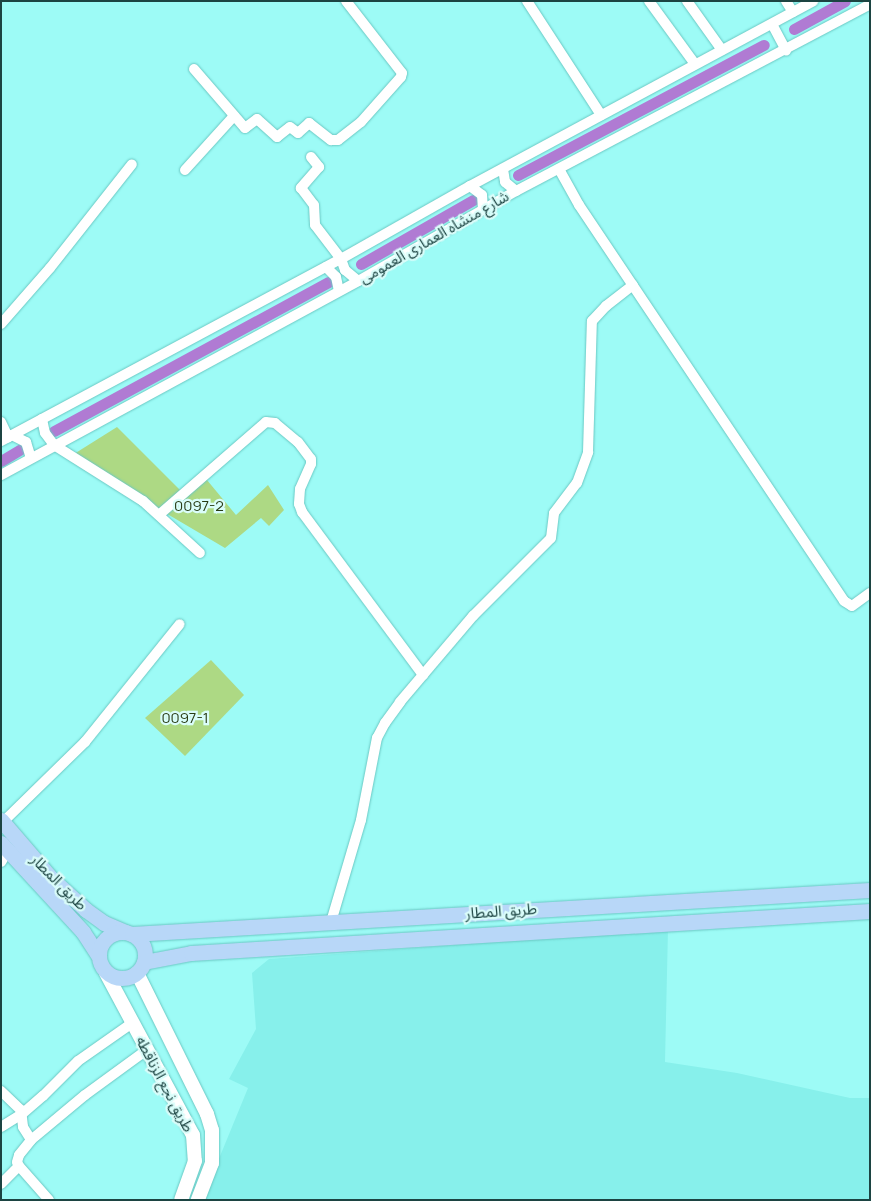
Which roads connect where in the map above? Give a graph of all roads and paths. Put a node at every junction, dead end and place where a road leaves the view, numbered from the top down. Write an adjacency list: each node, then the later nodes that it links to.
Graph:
1 (346, 1): 15 (street)
2 (527, 1): 14 (street)
3 (649, 1): 12 (street)
4 (687, 1): 10 (street)
5 (786, 1): 8 (street)
6 (812, 1): 8 (street, شارع منشاه العمارى العمومى)
7 (870, 4): 11 (street, شارع منشاه العمارى العمومى)
8 (793, 12): 9 (street, شارع منشاه العمارى العمومى)
9 (772, 24): 10 (street, شارع منشاه العمارى العمومى); 11 (street)
10 (722, 50): 12 (street, شارع منشاه العمارى العمومى)
11 (786, 50): 19 (street, شارع منشاه العمارى العمومى)
12 (695, 64): 14 (street, شارع منشاه العمارى العمومى)
13 (194, 69): 15 (street)
14 (601, 115): 18 (street, شارع منشاه العمارى العمومى)
15 (234, 116): 20 (street)
16 (311, 157): 24 (street)
17 (132, 164): 29 (street)
18 (503, 169): 21 (street, شارع منشاه العمارى العمومى); 22 (street)
19 (559, 169): 22 (street, شارع منشاه العمارى العمومى); 27 (street)
20 (186, 170)
21 (470, 186): 23 (street); 24 (street, شارع منشاه العمارى العمومى)
22 (516, 191): 23 (street, شارع منشاه العمارى العمومى)
23 (483, 209): 26 (street, شارع منشاه العمارى العمومى)
24 (341, 259): 25 (street, شارع منشاه العمارى العمومى); 26 (street)
25 (326, 267): 28 (street); 30 (street, شارع منشاه العمارى العمومى)
26 (358, 281): 28 (street, شارع منشاه العمارى العمومى)
27 (633, 284): 38 (street); 40 (street)
28 (339, 291): 33 (street, شارع منشاه العمارى العمومى)
29 (1, 324)
30 (42, 419): 32 (street, شارع منشاه العمارى العمومى); 33 (street)
31 (1, 422): 32 (street)
32 (7, 438): 34 (street)
33 (54, 445): 34 (street, شارع منشاه العمارى العمومى); 36 (street)
34 (31, 458): 35 (street, شارع منشاه العمارى العمومى)
35 (1, 475)
36 (160, 514): 37 (street); 40 (street)
37 (200, 553)
38 (870, 593)
39 (180, 624): 41 (street)
40 (423, 675): 45 (street)
41 (2, 821): 46 (main road, طريق المطار)
42 (4, 852): 47 (main road, طريق المطار)
43 (870, 890): 45 (main road, طريق المطار)
44 (870, 911): 48 (main road, طريق المطار)
45 (330, 922): 46 (main road, طريق المطار)
46 (129, 933): 47 (main road); 48 (main road)
47 (98, 955): 49 (main road)
48 (141, 968): 49 (main road); 53 (street, طريق نجع الزناقطه)
49 (106, 973): 50 (street, طريق نجع الزناقطه)
50 (132, 1023): 51 (street, طريق نجع الزناقطه); 55 (street)
51 (148, 1049): 54 (street, طريق نجع الزناقطه); 57 (street)
52 (1, 1091): 55 (street)
53 (196, 1093): 54 (street); 62 (street, طريق نجع الزناقطه)
54 (177, 1103): 61 (street, طريق نجع الزناقطه)
55 (22, 1114): 56 (street); 57 (street)
56 (1, 1127)
57 (31, 1140): 58 (street)
58 (19, 1166): 59 (street); 60 (street)
59 (1, 1184)
60 (49, 1200)
61 (181, 1200)
62 (198, 1200)

